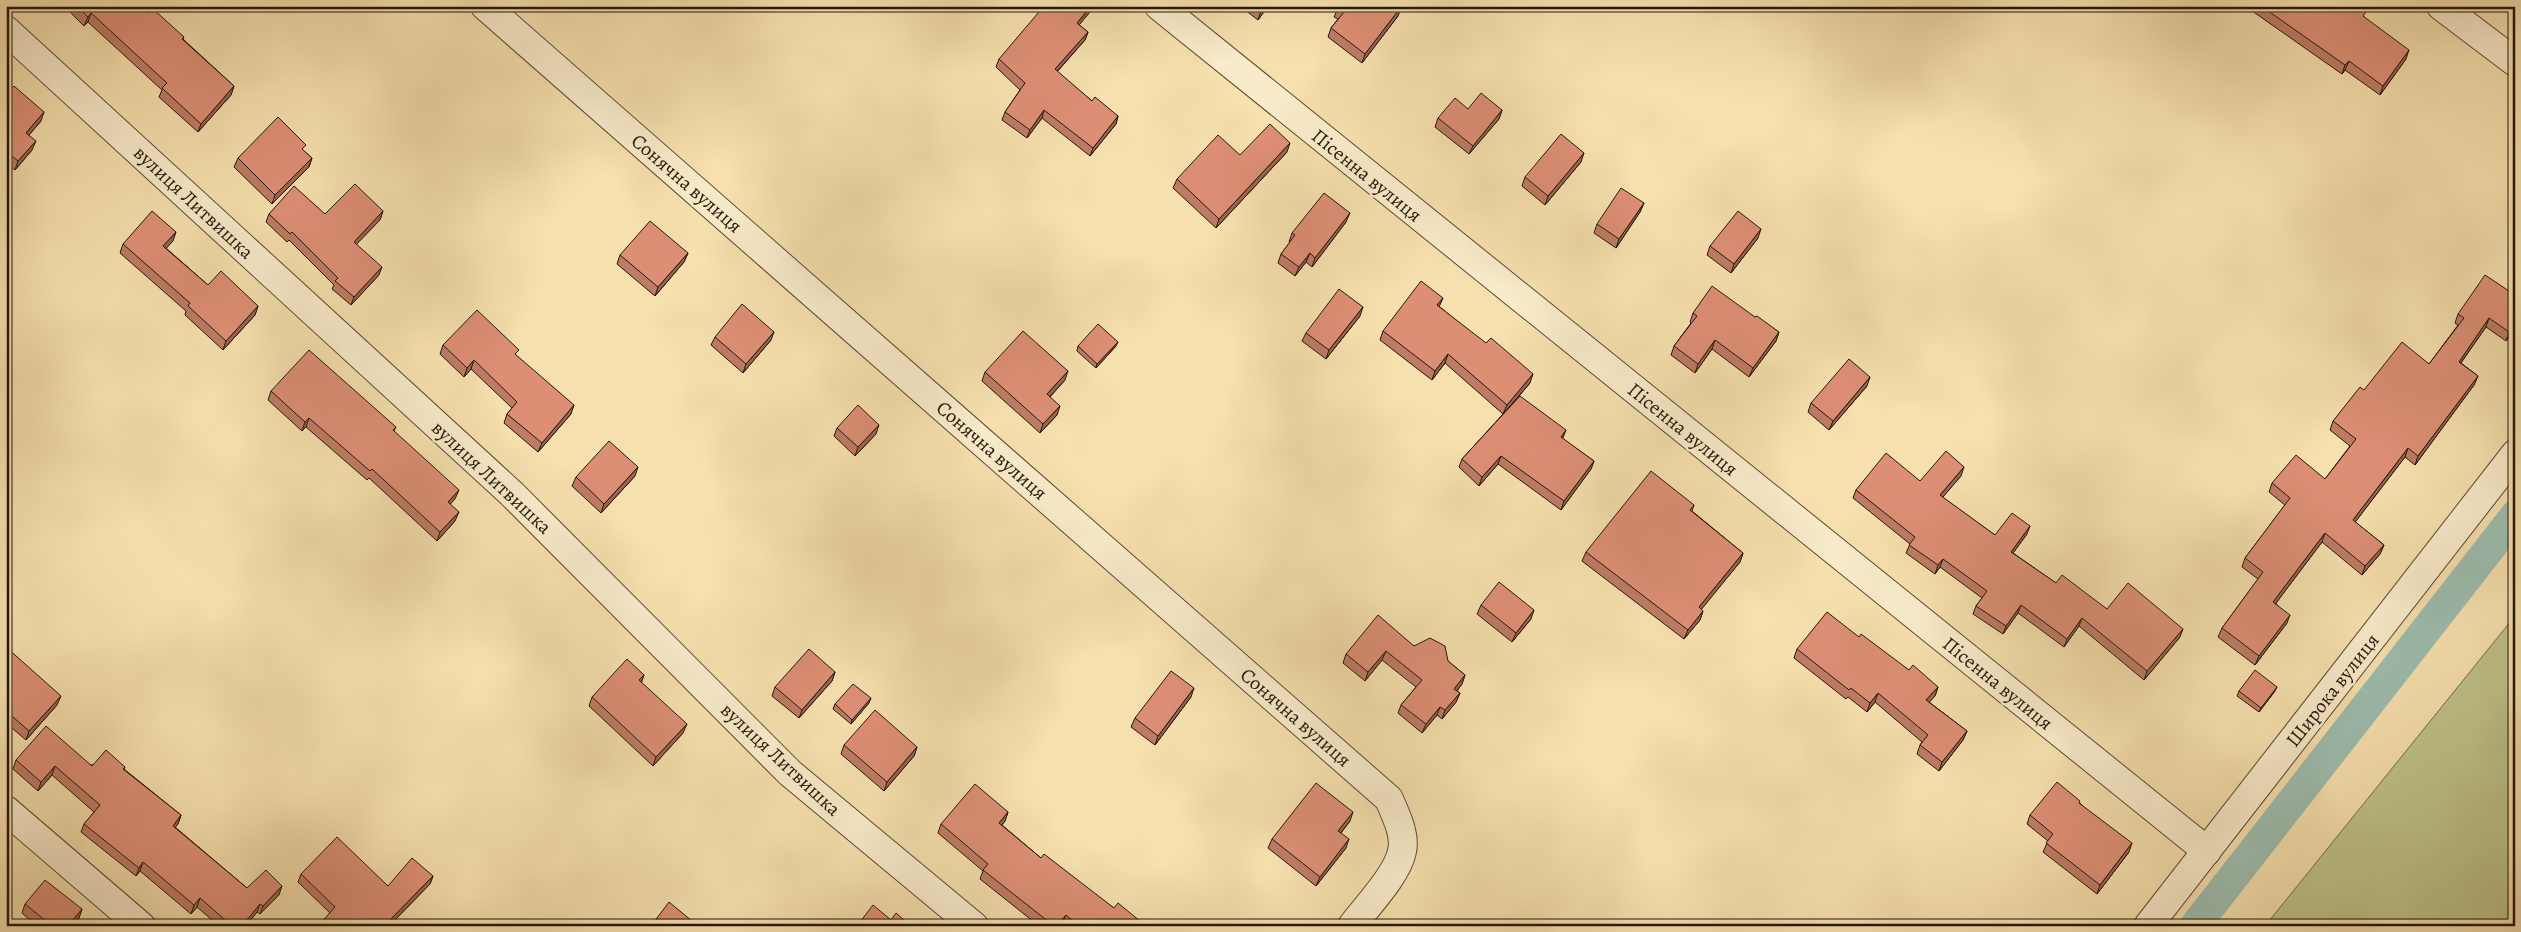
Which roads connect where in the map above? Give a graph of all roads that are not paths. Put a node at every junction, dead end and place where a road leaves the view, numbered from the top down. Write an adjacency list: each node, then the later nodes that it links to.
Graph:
1 (485, 6): 11 (street, Сонячна вулиця)
2 (1158, 6): 8 (street, Пісенна вулиця)
3 (2441, 6): 5 (street)
4 (6, 30): 10 (street, вулиця Литвишка)
5 (2515, 62)
6 (2515, 454): 8 (street, Широка вулиця)
7 (6, 810): 9 (street)
8 (2207, 851): 12 (street, Широка вулиця)
9 (141, 926)
10 (974, 926)
11 (1352, 926)
12 (2148, 926)

